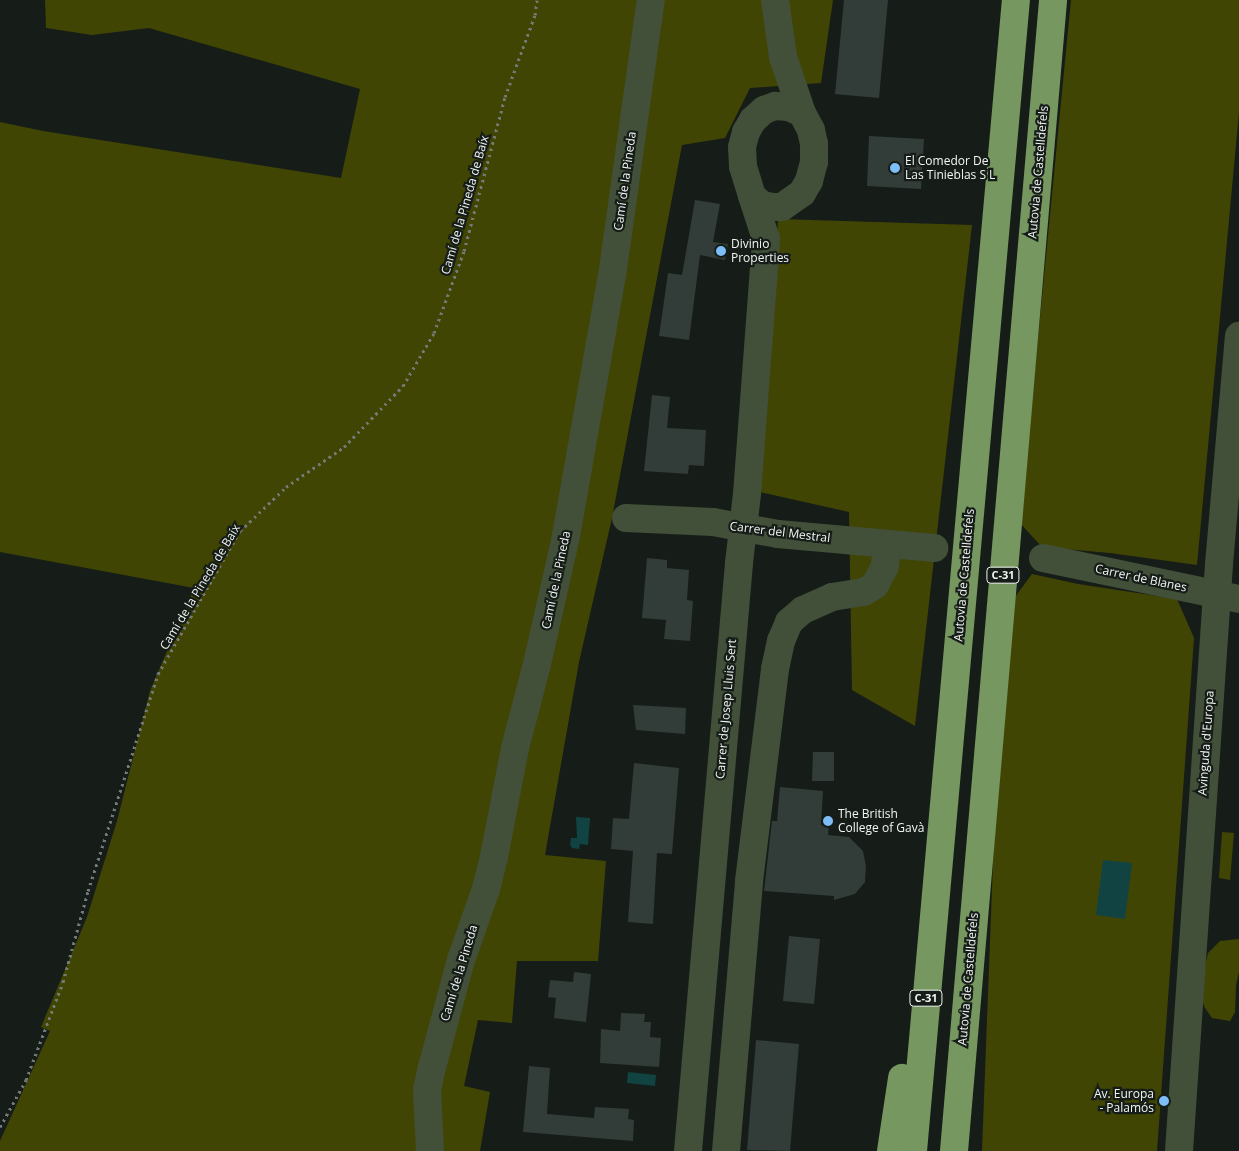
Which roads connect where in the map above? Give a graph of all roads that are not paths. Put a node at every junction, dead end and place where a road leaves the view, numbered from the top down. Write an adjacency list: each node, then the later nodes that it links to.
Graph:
1 (652, 0): 19 (street, Camí de la Pineda)
2 (775, 0): 5 (street, Carrer de Josep Lluis Sert)
3 (1016, 0): 18 (highway, Autovia de Castelldefels / C-31)
4 (1053, 0): 24 (highway, Autovia de Castelldefels / C-31)
5 (783, 57): 6 (street, Carrer de Josep Lluis Sert); 7 (street, Carrer de Josep Lluis Sert)
6 (764, 110): 7 (street); 8 (street, Carrer de Josep Lluis Sert)
7 (802, 113): 9 (street, Carrer de Josep Lluis Sert)
8 (752, 196): 9 (street); 10 (street, Carrer de Josep Lluis Sert)
9 (791, 202): 10 (street, Carrer de Josep Lluis Sert)
10 (764, 267): 13 (street, Carrer de Josep Lluis Sert)
11 (1239, 336): 17 (street, Avinguda d'Europa)
12 (626, 518): 13 (street, Carrer del Mestral)
13 (743, 528): 14 (street, Carrer del Mestral); 20 (street, Carrer de Josep Lluis Sert)
14 (887, 544): 15 (street, Carrer del Mestral); 21 (street)
15 (934, 548)
16 (1043, 558): 17 (street, Carrer de Blanes)
17 (1228, 597): 25 (street, Avinguda d'Europa)
18 (940, 844): 22 (highway); 23 (highway, Autovia de Castelldefels / C-31)
19 (430, 1151)
20 (688, 1151)
21 (726, 1151)
22 (891, 1151)
23 (913, 1151)
24 (954, 1151)
25 (1179, 1151)

